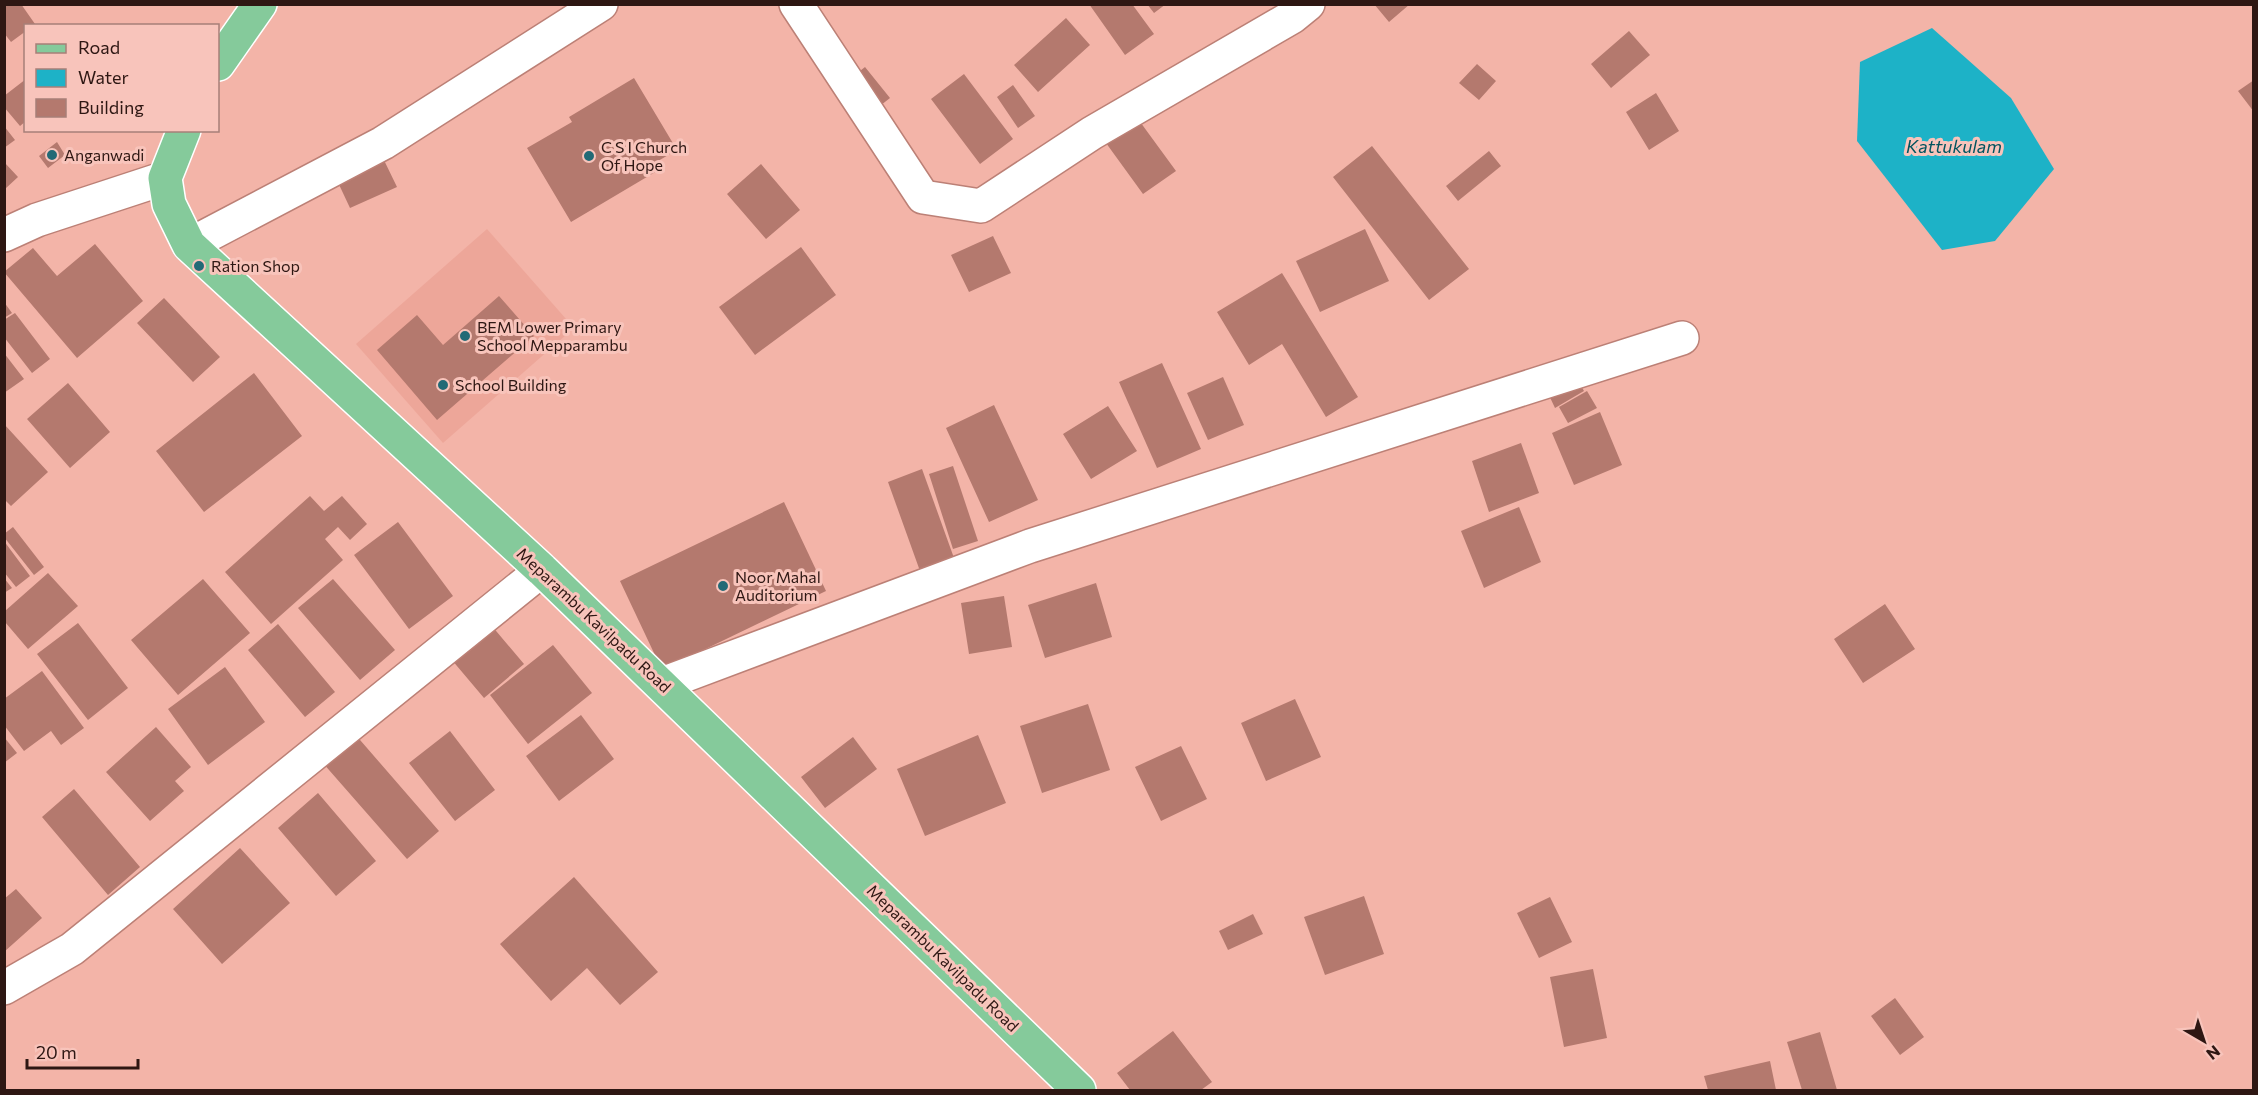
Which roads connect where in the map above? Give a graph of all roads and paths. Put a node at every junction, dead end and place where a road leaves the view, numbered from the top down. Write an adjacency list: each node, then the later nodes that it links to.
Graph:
1 (260, 4): 5 (main road)
2 (601, 4): 9 (street)
3 (796, 4): 4 (street)
4 (1308, 4)
5 (219, 63)
6 (183, 132): 7 (main road)
7 (165, 178): 8 (street); 9 (main road, Meparambu Kavilpadu Road)
8 (4, 235)
9 (189, 245): 11 (main road, Meparambu Kavilpadu Road)
10 (1682, 338): 12 (street)
11 (543, 570): 12 (main road, Meparambu Kavilpadu Road); 13 (street)
12 (662, 684): 14 (main road, Meparambu Kavilpadu Road)
13 (4, 988)
14 (1079, 1090)

